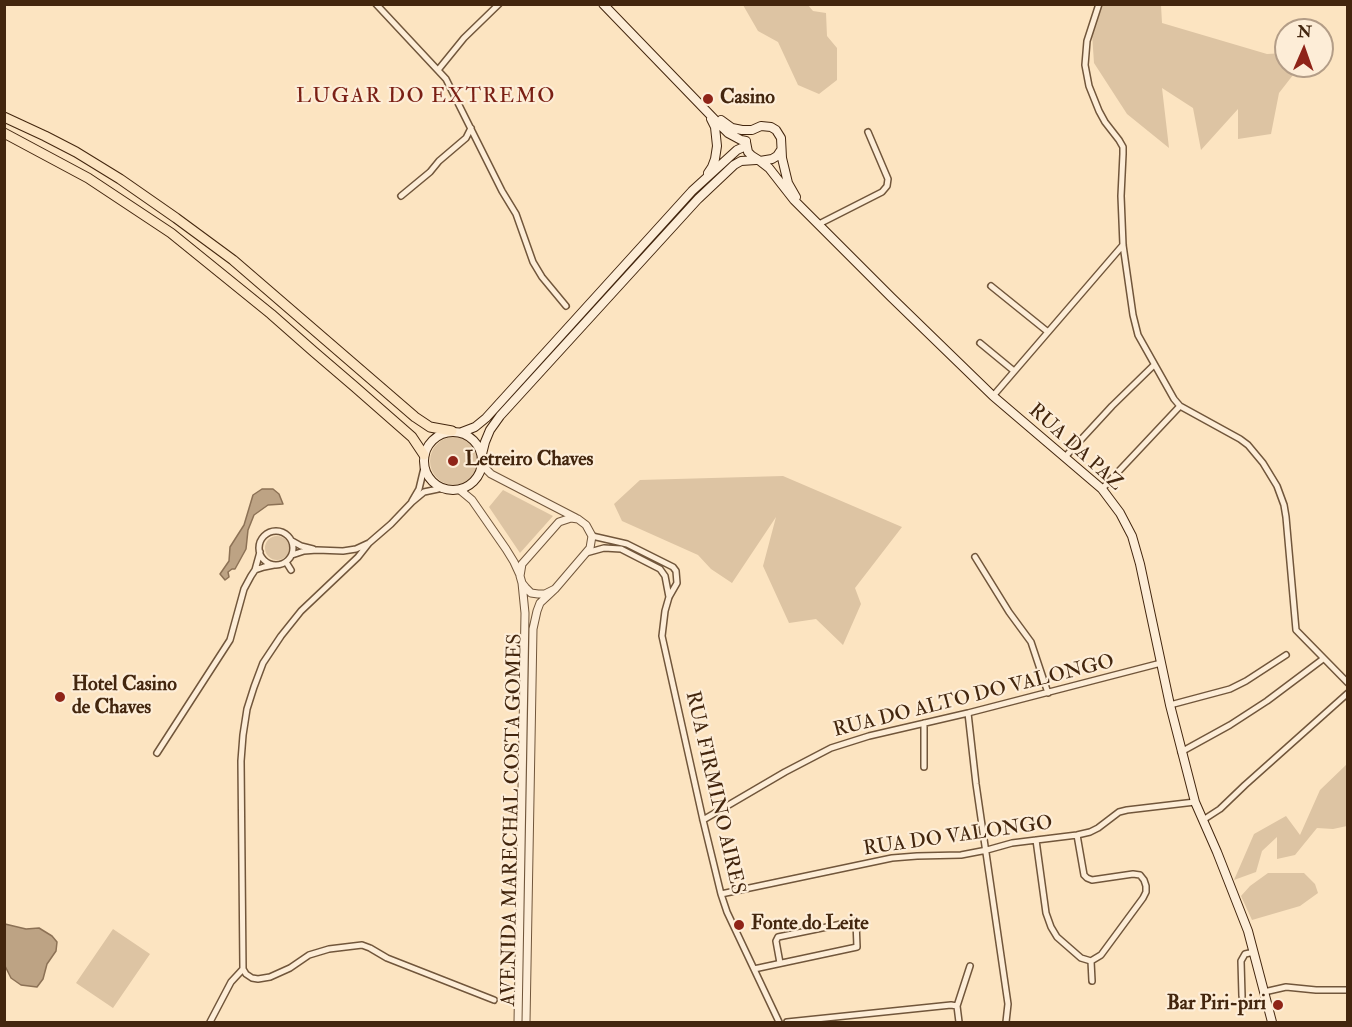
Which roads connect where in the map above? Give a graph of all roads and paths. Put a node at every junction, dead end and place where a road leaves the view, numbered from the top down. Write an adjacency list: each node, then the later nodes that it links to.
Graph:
1 (376, 4): 5 (street)
2 (499, 4): 5 (street)
3 (603, 4): 6 (main road)
4 (1099, 4): 19 (street)
5 (438, 70): 8 (street)
6 (708, 113): 9 (main road); 12 (main road); 15 (main road)
7 (4, 117): 28 (highway)
8 (471, 128): 16 (street); 21 (street)
9 (752, 130): 12 (main road); 13 (main road)
10 (868, 132): 18 (street)
11 (4, 133): 29 (highway)
12 (746, 144): 14 (main road); 15 (main road)
13 (781, 150): 14 (main road); 17 (main road)
14 (758, 160): 17 (main road); 31 (main road)
15 (701, 183): 28 (main road)
16 (401, 196)
17 (806, 211): 18 (main road, RUA DA PAZ)
18 (819, 224): 26 (main road, RUA DA PAZ)
19 (1123, 245): 22 (street); 24 (street)
20 (991, 286): 22 (street)
21 (566, 306)
22 (1048, 332): 25 (street)
23 (980, 342): 25 (street)
24 (1154, 365): 27 (street); 30 (street)
25 (1014, 371): 26 (street)
26 (993, 396): 30 (main road, RUA DA PAZ)
27 (1179, 406): 34 (street); 54 (street)
28 (457, 432): 29 (main road); 31 (main road)
29 (424, 455): 32 (main road)
30 (1065, 457): 34 (main road, RUA DA PAZ)
31 (482, 458): 35 (main road); 37 (street)
32 (424, 468): 33 (main road); 36 (street)
33 (442, 488): 35 (main road); 36 (street)
34 (1102, 489): 55 (main road, RUA DA PAZ)
35 (460, 490): 50 (street)
36 (411, 502): 40 (street)
37 (578, 519): 38 (street); 50 (street)
38 (592, 536): 43 (street); 52 (street, RUA FIRMINO AIRES)
39 (292, 541): 41 (street); 42 (street); 44 (street)
40 (369, 543): 41 (street); 76 (street)
41 (317, 550): 44 (street)
42 (260, 552): 47 (street); 48 (street)
43 (586, 553): 51 (street, AVENIDA MARECHAL COSTA GOMES); 52 (street)
44 (292, 555): 46 (street)
45 (975, 557): 57 (street)
46 (286, 562): 47 (street); 49 (street)
47 (274, 565): 48 (street)
48 (255, 570): 63 (street)
49 (291, 570)
50 (521, 579): 51 (street); 85 (street, AVENIDA MARECHAL COSTA GOMES)
51 (555, 589): 86 (street, AVENIDA MARECHAL COSTA GOMES)
52 (669, 597): 66 (street, RUA FIRMINO AIRES)
53 (1286, 655): 59 (street)
54 (1323, 659): 56 (street); 62 (street)
55 (1161, 663): 57 (street, RUA DO ALTO DO VALONGO); 59 (main road, RUA DA PAZ)
56 (1347, 683)
57 (1048, 693): 60 (street, RUA DO ALTO DO VALONGO)
58 (1347, 693): 67 (street)
59 (1170, 705): 62 (main road, RUA DA PAZ)
60 (968, 713): 61 (street, RUA DO ALTO DO VALONGO); 70 (street)
61 (924, 723): 64 (street); 66 (street, RUA DO ALTO DO VALONGO)
62 (1181, 752): 65 (main road, RUA DA PAZ)
63 (157, 753)
64 (924, 767)
65 (1195, 802): 67 (main road, RUA DA PAZ); 68 (street, RUA DO VALONGO)
66 (703, 820): 71 (street, RUA FIRMINO AIRES)
67 (1203, 820): 72 (main road, RUA DA PAZ)
68 (1077, 835): 69 (street, RUA DO VALONGO); 73 (street)
69 (1036, 840): 70 (street, RUA DO VALONGO); 73 (street)
70 (987, 850): 71 (street, RUA DO VALONGO); 90 (street)
71 (721, 894): 77 (street, RUA FIRMINO AIRES)
72 (1254, 952): 80 (main road, RUA DA PAZ); 81 (street)
73 (1091, 961): 78 (street)
74 (780, 963): 74 (street); 77 (street)
75 (970, 966): 83 (street)
76 (243, 969): 82 (street); 84 (street)
77 (754, 969): 87 (street, RUA FIRMINO AIRES)
78 (1092, 981)
79 (1347, 990): 80 (street)
80 (1264, 992): 91 (main road, RUA DA PAZ)
81 (1242, 996)
82 (494, 1000)
83 (957, 1005): 88 (street); 89 (street)
84 (210, 1023)
85 (518, 1023)
86 (526, 1023)
87 (779, 1023)
88 (787, 1023)
89 (959, 1023)
90 (1006, 1023)
91 (1272, 1023)

